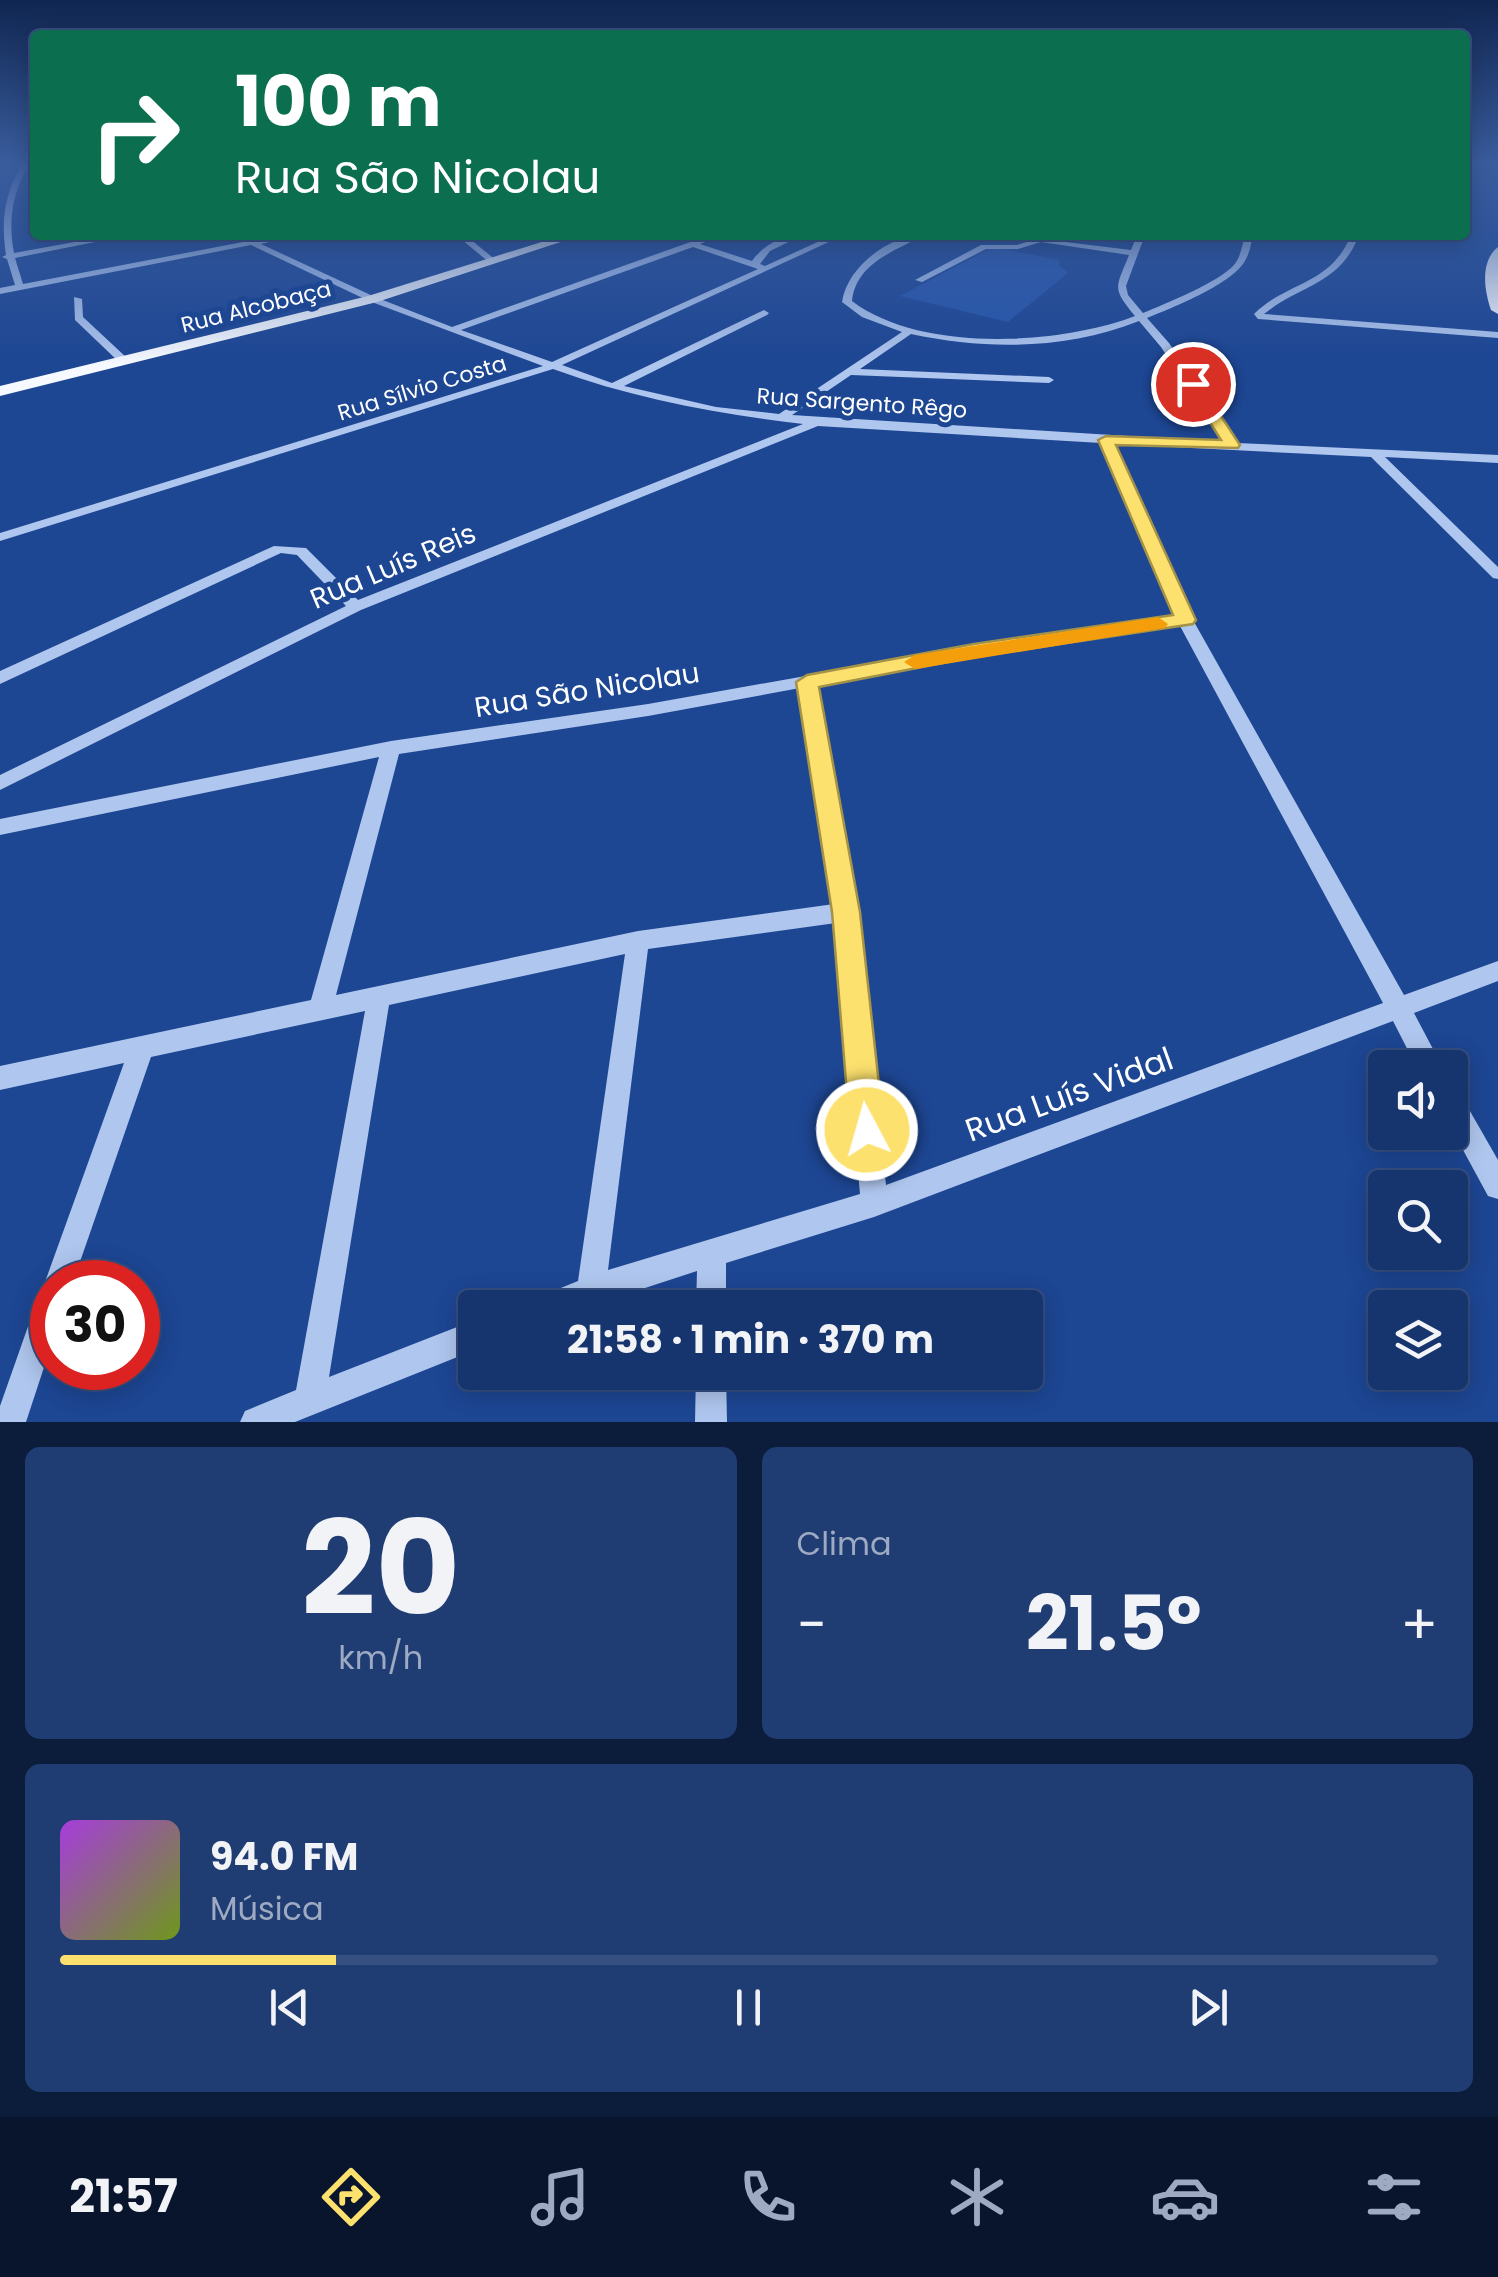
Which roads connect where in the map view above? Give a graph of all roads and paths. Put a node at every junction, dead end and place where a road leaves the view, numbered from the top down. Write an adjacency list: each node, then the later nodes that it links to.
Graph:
1 (88, 240): 19 (street)
2 (264, 240): 14 (street)
3 (466, 240): 20 (street)
4 (561, 240): 20 (main road, Rua Alcobaça)
5 (703, 240): 16 (street)
6 (788, 240): 21 (street)
7 (828, 240): 21 (street, Rua Sílvio Costa)
8 (910, 240): 31 (street)
9 (1042, 240): 13 (street)
10 (1139, 240): 18 (street)
11 (1248, 240): 29 (street)
12 (1354, 240): 32 (street)
13 (1039, 241): 18 (street); 22 (street)
14 (253, 242): 23 (street); 26 (street, Rua Sargento Rêgo)
15 (1, 243): 19 (street)
16 (691, 244): 21 (street); 30 (street)
17 (1498, 251): 27 (main road)
18 (1134, 253): 29 (street)
19 (5, 260): 23 (street)
20 (493, 262): 26 (main road, Rua Alcobaça)
21 (761, 267): 34 (street, Rua Sílvio Costa)
22 (919, 280)
23 (20, 287): 24 (street)
24 (0, 291)
25 (77, 299): 33 (street)
26 (372, 299): 30 (street, Rua Sargento Rêgo); 33 (main road, Rua Alcobaça)
27 (1498, 310)
28 (764, 313): 37 (street)
29 (1143, 316): 31 (street); 42 (street)
30 (452, 330): 34 (street, Rua Sargento Rêgo)
31 (910, 331): 35 (street)
32 (1498, 335)
33 (122, 360): 38 (main road, Rua Alcobaça)
34 (554, 367): 37 (street, Rua Sargento Rêgo); 45 (street, Rua Sílvio Costa)
35 (848, 372): 36 (street); 39 (street)
36 (1050, 380)
37 (613, 387): 39 (street, Rua Sargento Rêgo)
38 (0, 390)
39 (779, 418): 40 (street, Rua Sargento Rêgo)
40 (818, 422): 41 (street, Rua Sargento Rêgo); 47 (street, Rua Luís Reis)
41 (1106, 440): 42 (street, Rua Sargento Rêgo); 48 (street)
42 (1232, 445): 43 (street, Rua Sargento Rêgo)
43 (1374, 452): 44 (street, Rua Sargento Rêgo); 46 (street)
44 (1498, 458)
45 (0, 538)
46 (1498, 575)
47 (356, 607): 49 (street); 52 (street, Rua Luís Reis)
48 (1186, 620): 50 (street, Rua São Nicolau); 59 (street)
49 (0, 678)
50 (807, 682): 51 (street, Rua São Nicolau); 54 (street)
51 (391, 748): 53 (street, Rua São Nicolau); 58 (street)
52 (0, 783)
53 (0, 828)
54 (846, 912): 55 (street); 65 (street)
55 (638, 941): 57 (street); 68 (street)
56 (1498, 971): 59 (street, Rua Luís Vidal)
57 (380, 996): 58 (street); 73 (street)
58 (320, 1010): 60 (street)
59 (1399, 1010): 61 (street); 65 (street, Rua Luís Vidal)
60 (141, 1050): 62 (street); 67 (street)
61 (1421, 1050)
62 (0, 1078)
63 (1468, 1133): 64 (street)
64 (1498, 1186)
65 (874, 1203): 66 (street, Rua Luís Vidal)
66 (712, 1253): 68 (street, Rua Luís Vidal); 69 (street)
67 (67, 1260)
68 (591, 1290)
69 (712, 1290)
70 (458, 1343): 73 (street)
71 (30, 1364): 74 (street)
72 (711, 1390): 76 (street)
73 (310, 1400): 75 (street)
74 (10, 1422)
75 (256, 1422)
76 (711, 1422)

